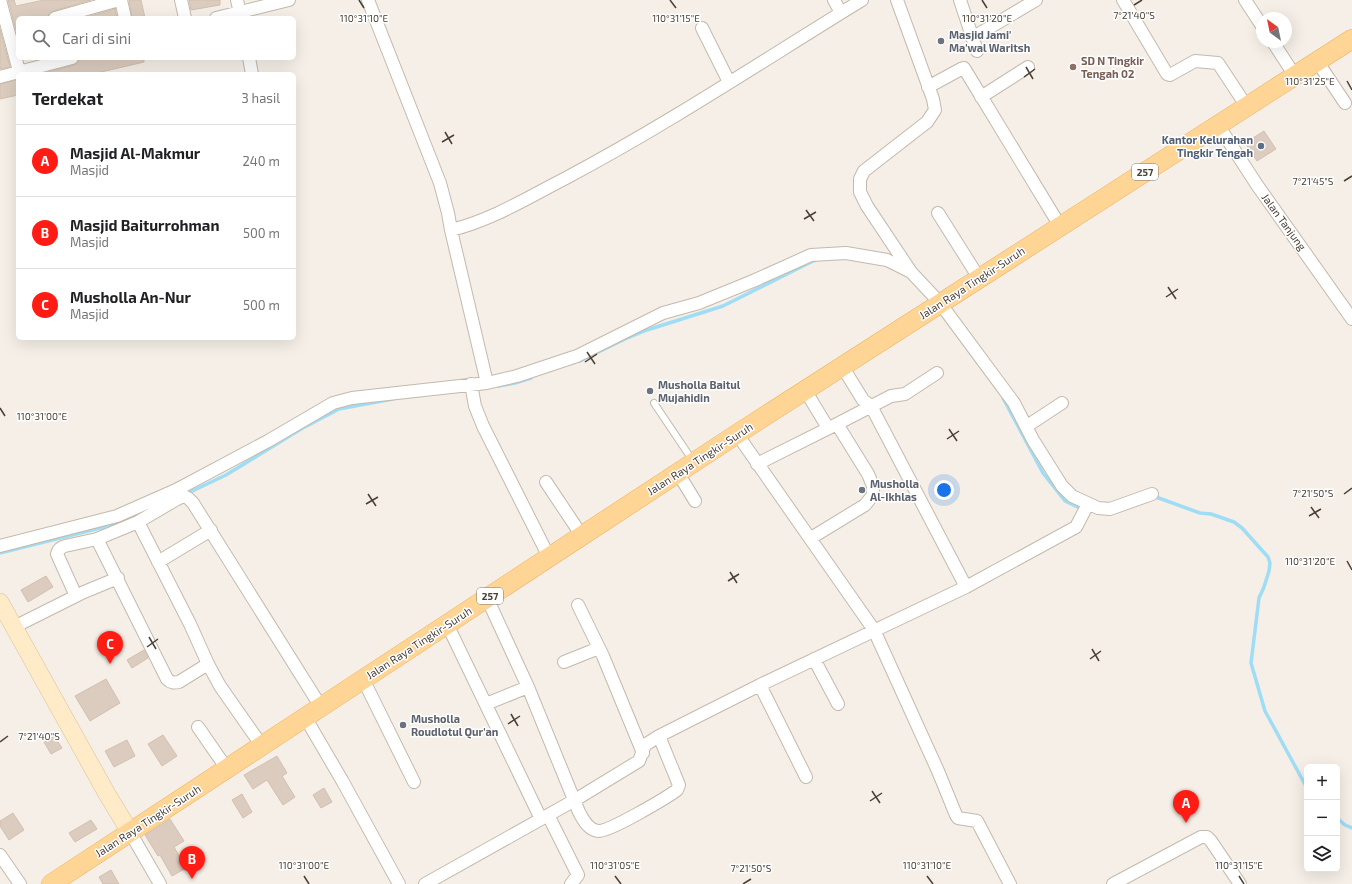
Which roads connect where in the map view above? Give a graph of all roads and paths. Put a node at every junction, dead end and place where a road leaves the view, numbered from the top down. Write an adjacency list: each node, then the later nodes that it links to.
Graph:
1 (0, 0): 21 (street)
2 (120, 0): 15 (street); 16 (street)
3 (181, 0): 17 (street)
4 (289, 0): 13 (street)
5 (368, 0): 44 (street)
6 (834, 0): 14 (street)
7 (862, 0): 14 (street)
8 (896, 0): 37 (street)
9 (960, 0): 22 (street)
10 (1036, 0): 22 (street)
11 (1123, 0): 40 (street)
12 (1245, 0): 19 (street)
13 (239, 10): 18 (street)
14 (841, 13): 36 (street)
15 (62, 16)
16 (125, 16)
17 (185, 16)
18 (222, 16)
19 (1256, 17)
20 (702, 28): 36 (street)
21 (9, 31): 26 (street)
22 (972, 38): 25 (street)
23 (1352, 39): 30 (main road, Jalan Raya Tingkir-Suruh / 257)
24 (1276, 48): 34 (street)
25 (976, 51)
26 (16, 59)
27 (16, 60): 32 (street)
28 (64, 60): 32 (street)
29 (249, 60): 33 (street)
30 (1318, 61): 34 (main road, Jalan Raya Tingkir-Suruh / 257); 39 (street)
31 (1028, 67): 38 (street)
32 (19, 71): 35 (street)
33 (252, 72)
34 (1295, 76): 40 (main road, Jalan Raya Tingkir-Suruh / 257)
35 (0, 77)
36 (729, 82): 44 (street)
37 (928, 87): 38 (street); 45 (street)
38 (981, 97): 43 (street)
39 (1345, 103)
40 (1247, 107): 41 (main road, Jalan Raya Tingkir-Suruh / 257)
41 (1218, 125): 43 (main road, Jalan Raya Tingkir-Suruh / 257); 48 (street, Jalan Tanjung)
42 (938, 214): 46 (street)
43 (1060, 226): 46 (main road, Jalan Raya Tingkir-Suruh / 257)
44 (451, 230): 51 (street)
45 (911, 272): 47 (street); 51 (street)
46 (979, 278): 47 (main road, Jalan Raya Tingkir-Suruh / 257)
47 (936, 305): 49 (main road, Jalan Raya Tingkir-Suruh / 257); 58 (street)
48 (1352, 318)
49 (842, 366): 53 (main road, Jalan Raya Tingkir-Suruh / 257); 56 (street)
50 (937, 373): 56 (street)
51 (487, 383): 52 (street)
52 (472, 389): 66 (street); 73 (street)
53 (805, 390): 57 (street); 59 (main road, Jalan Raya Tingkir-Suruh / 257)
54 (654, 403): 61 (lane)
55 (1062, 403): 58 (street)
56 (871, 406): 57 (street); 76 (street)
57 (833, 426): 60 (street); 70 (street)
58 (1027, 426): 65 (street)
59 (737, 434): 60 (street); 61 (main road, Jalan Raya Tingkir-Suruh / 257)
60 (758, 464): 70 (street)
61 (686, 467): 64 (street); 69 (main road, Jalan Raya Tingkir-Suruh / 257)
62 (546, 482): 69 (street)
63 (1152, 494): 65 (street)
64 (695, 500)
65 (1088, 504): 76 (street)
66 (119, 522): 67 (street); 71 (street); 72 (street)
67 (138, 522): 68 (street); 74 (street)
68 (211, 530): 74 (street); 93 (street)
69 (582, 536): 73 (main road, Jalan Raya Tingkir-Suruh / 257)
70 (811, 538): 83 (street)
71 (97, 539): 75 (street); 77 (street)
72 (0, 546)
73 (549, 557): 78 (main road, Jalan Raya Tingkir-Suruh / 257)
74 (158, 562): 87 (street)
75 (118, 578): 77 (street); 87 (street)
76 (966, 587): 83 (street)
77 (76, 596): 82 (street)
78 (487, 598): 81 (main road, Jalan Raya Tingkir-Suruh / 257); 90 (street)
79 (0, 602): 82 (street)
80 (578, 605): 84 (street)
81 (447, 624): 88 (main road, Jalan Raya Tingkir-Suruh / 257); 91 (street)
82 (14, 627): 104 (street)
83 (874, 630): 85 (street); 112 (street)
84 (599, 648): 86 (street); 98 (street)
85 (814, 659): 89 (street); 92 (street)
86 (564, 662)
87 (208, 664): 97 (street)
88 (363, 679): 93 (main road, Jalan Raya Tingkir-Suruh / 257); 101 (street)
89 (760, 685): 96 (street); 100 (street)
90 (528, 687): 91 (street); 102 (street)
91 (486, 704): 103 (street)
92 (838, 704)
93 (321, 707): 94 (main road, Jalan Raya Tingkir-Suruh / 257)
94 (305, 717): 97 (main road, Jalan Raya Tingkir-Suruh / 257); 109 (street)
95 (198, 727): 99 (street)
96 (659, 736): 98 (street); 102 (street)
97 (262, 746): 99 (main road, Jalan Raya Tingkir-Suruh / 257)
98 (643, 753): 102 (street)
99 (227, 769): 104 (main road, Jalan Raya Tingkir-Suruh / 257)
100 (806, 777)
101 (414, 782)
102 (575, 800): 103 (street)
103 (544, 817): 110 (street); 111 (street)
104 (130, 832): 107 (main road, Jalan Raya Tingkir-Suruh / 257); 108 (street)
105 (0, 855): 106 (street)
106 (20, 884)
107 (51, 884)
108 (160, 884)
109 (399, 884)
110 (425, 884)
111 (571, 884)
112 (1010, 884)
113 (1113, 884): 114 (street)
114 (1240, 884)

